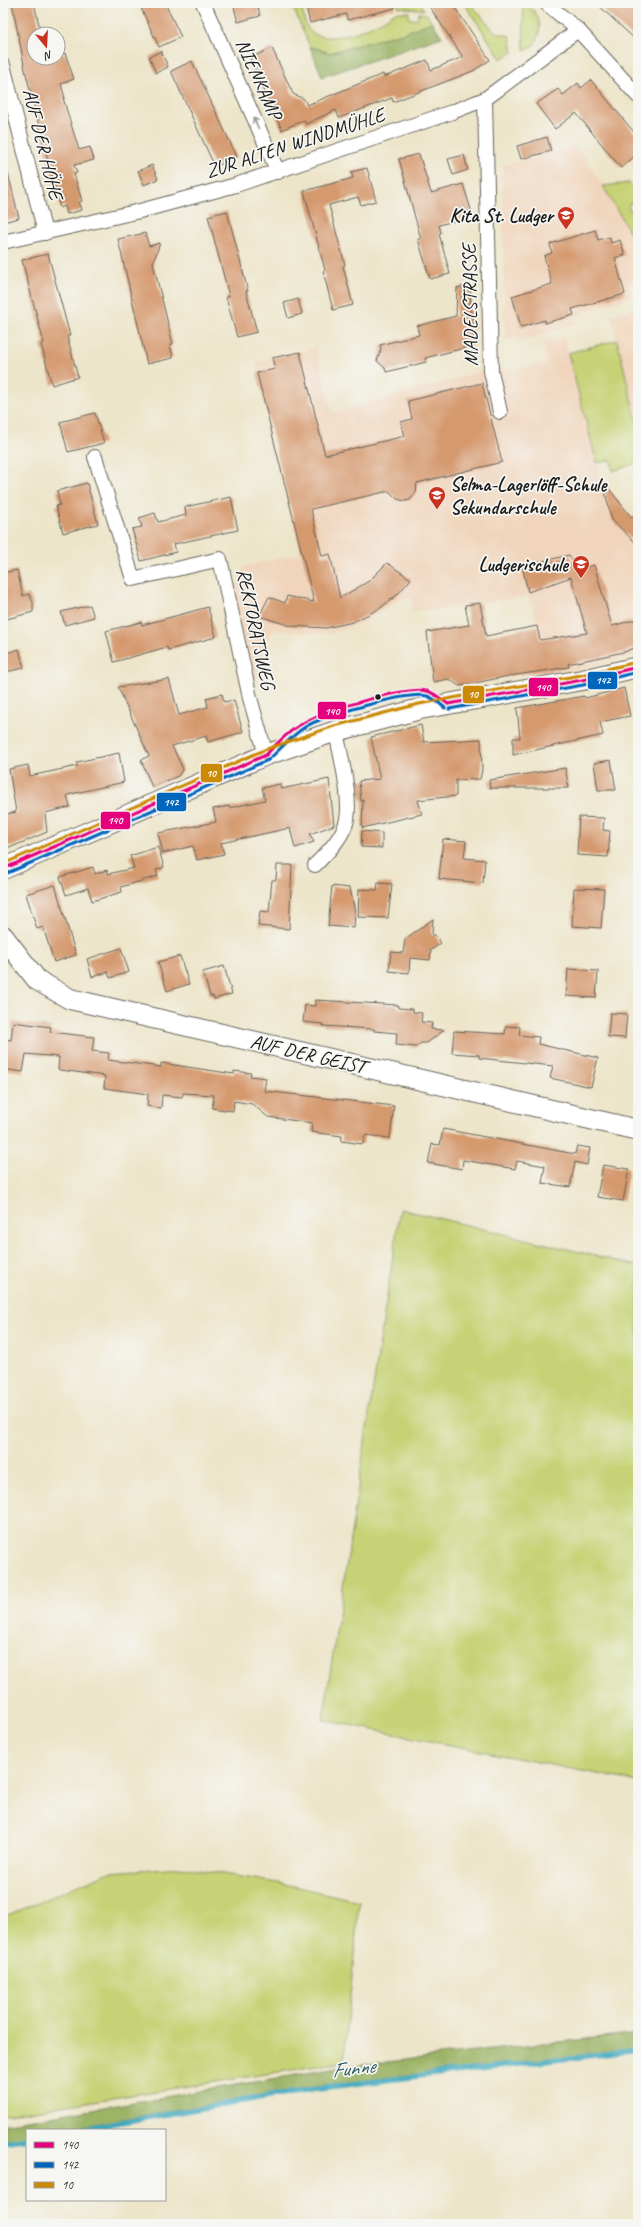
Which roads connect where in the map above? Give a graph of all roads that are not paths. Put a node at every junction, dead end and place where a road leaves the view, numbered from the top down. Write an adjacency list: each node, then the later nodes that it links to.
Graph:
1 (203, 3): 7 (street, NIENKAMP, one-way to 1)
2 (546, 3): 3 (street)
3 (578, 30): 5 (street); 6 (street, ZUR ALTEN WINDMÜHLE)
4 (3, 65): 8 (street, AUF DER HÖHE)
5 (638, 96)
6 (485, 100): 7 (street, ZUR ALTEN WINDMÜHLE); 10 (street, MADELSTRASSE)
7 (278, 172): 8 (street, ZUR ALTEN WINDMÜHLE)
8 (45, 233): 9 (street, ZUR ALTEN WINDMÜHLE)
9 (3, 242)
10 (500, 412)
11 (95, 457): 14 (street, REKTORATSWEG)
12 (638, 667): 13 (street)
13 (336, 730): 14 (street); 15 (street)
14 (266, 755): 16 (street)
15 (315, 865)
16 (3, 869)
17 (3, 936): 18 (street, AUF DER GEIST)
18 (638, 1130)

